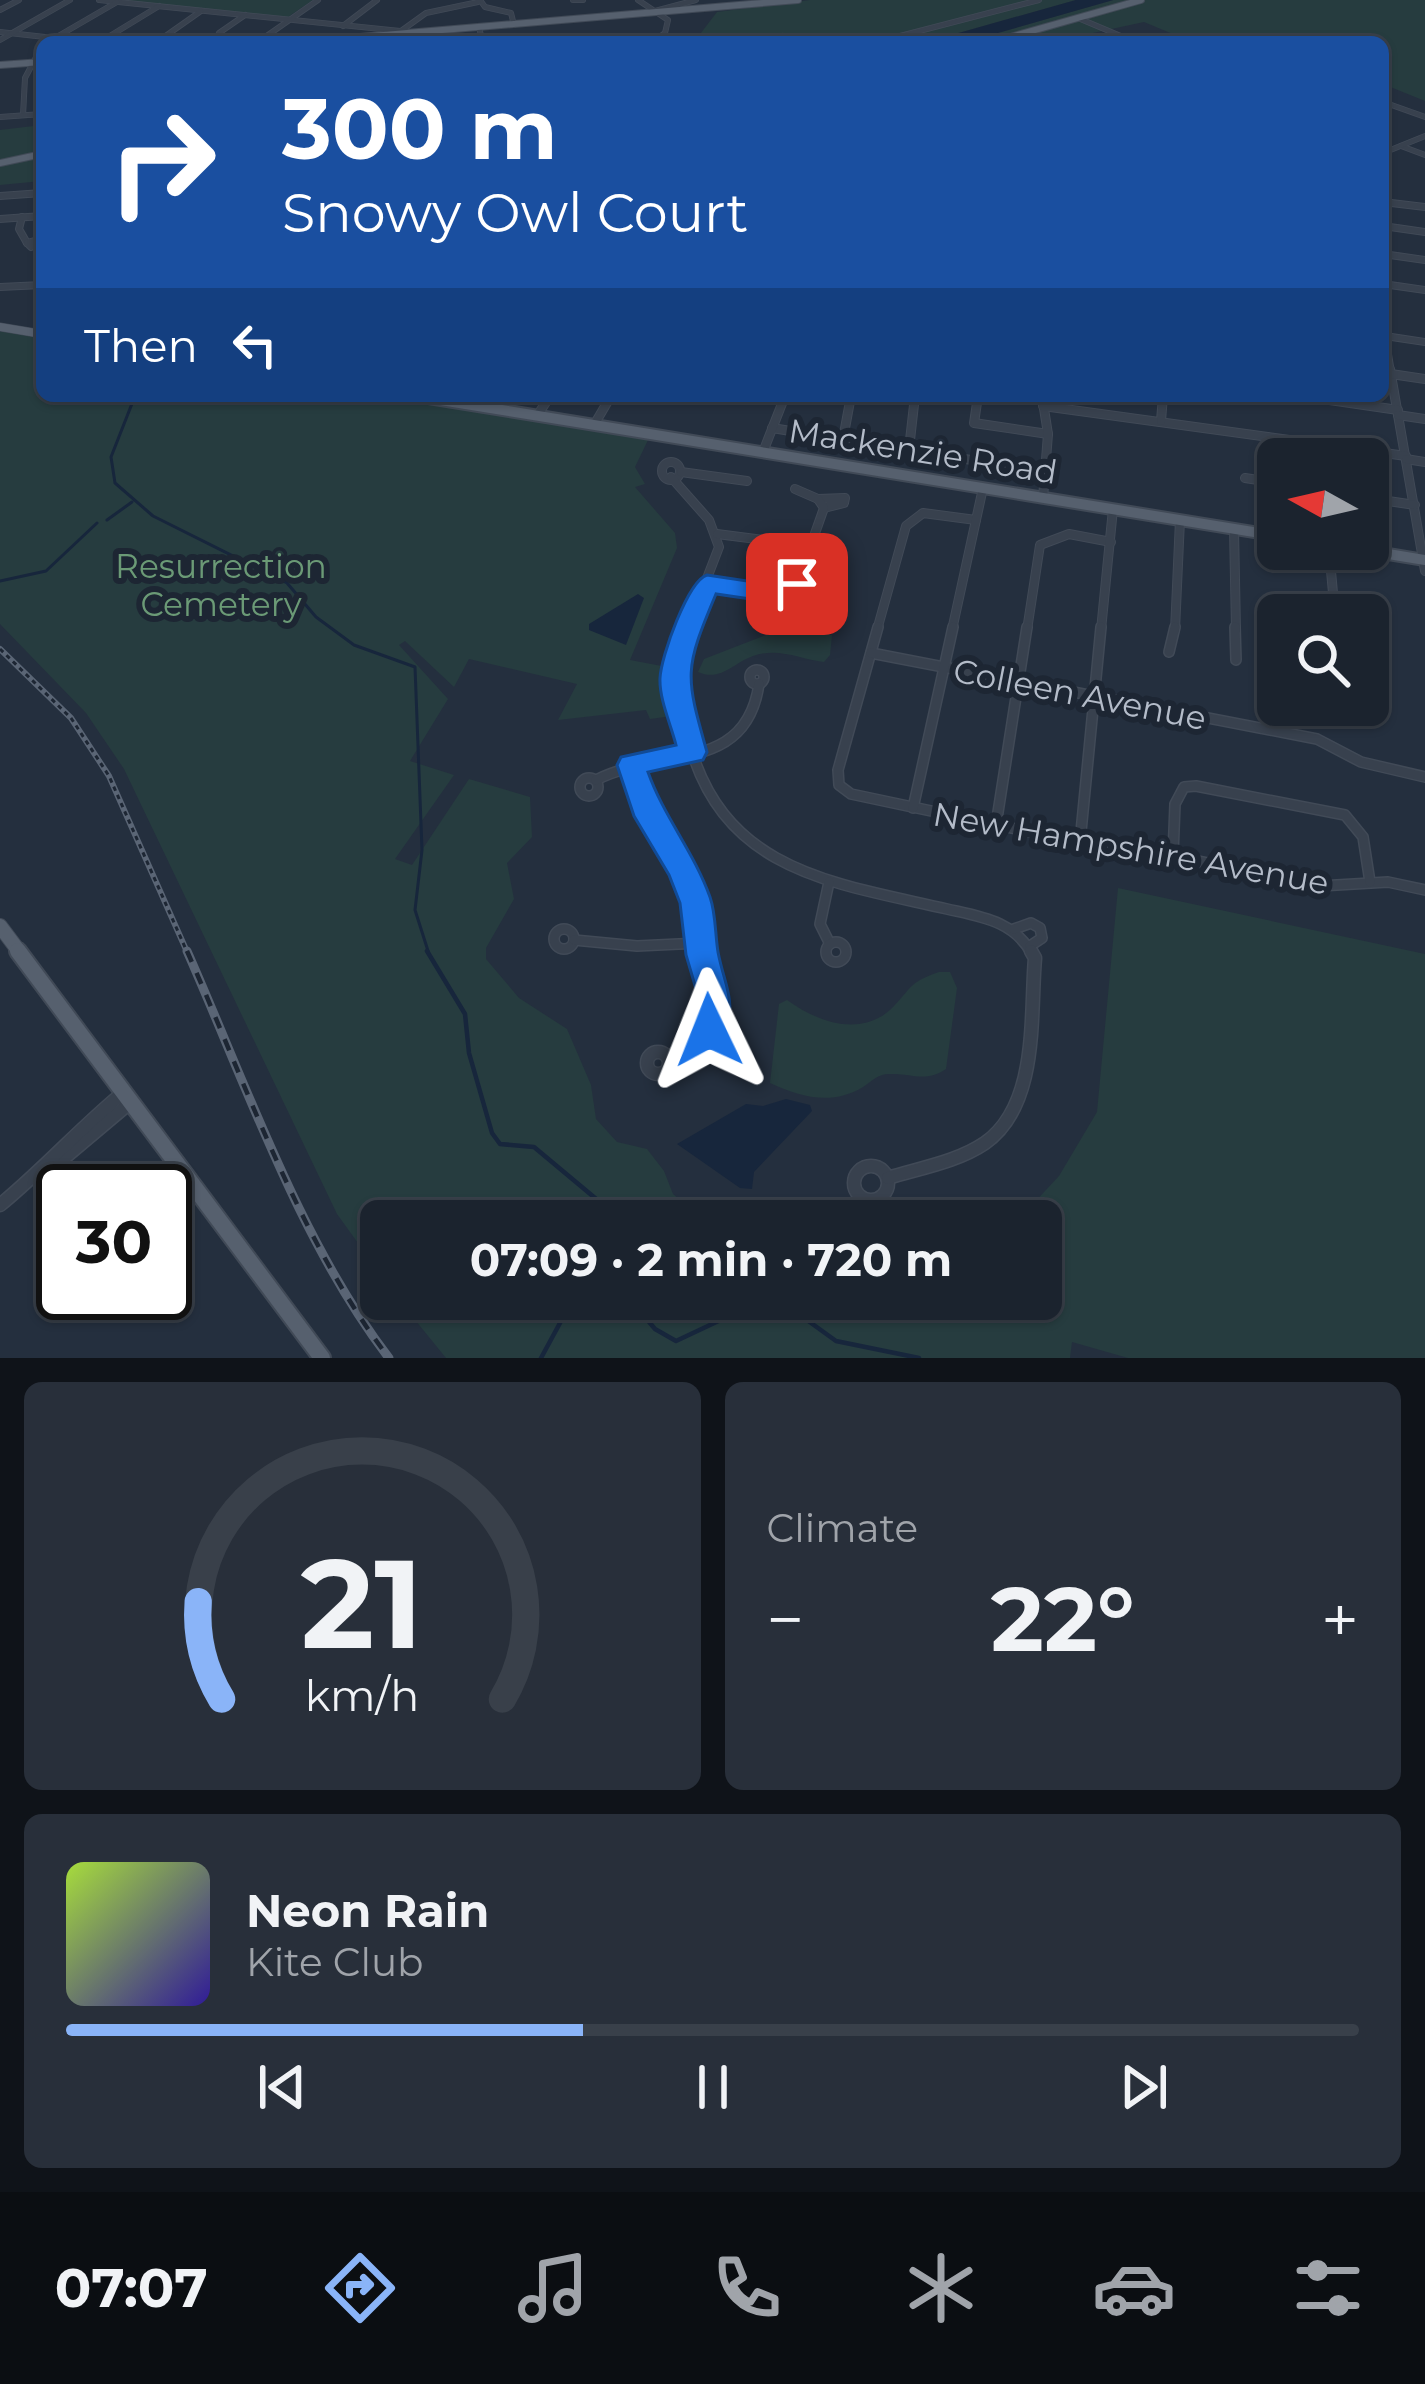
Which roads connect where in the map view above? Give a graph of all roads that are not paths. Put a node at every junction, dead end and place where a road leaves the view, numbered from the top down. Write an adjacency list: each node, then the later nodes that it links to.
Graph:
1 (19, 0): 18 (street)
2 (70, 0): 32 (street)
3 (99, 0): 14 (street)
4 (318, 0): 25 (street)
5 (377, 0): 28 (street)
6 (573, 0): 7 (street)
7 (583, 0)
8 (638, 0): 20 (street)
9 (696, 0): 20 (street)
10 (727, 0): 17 (street)
11 (798, 0): 17 (main road)
12 (1039, 0): 47 (street)
13 (1141, 0): 24 (main road)
14 (116, 2): 16 (street); 35 (street)
15 (481, 3): 26 (street); 27 (street)
16 (159, 6): 19 (street); 36 (street)
17 (720, 9): 21 (main road)
18 (0, 10)
19 (201, 11): 22 (street); 37 (street)
20 (654, 11): 21 (street); 23 (street)
21 (666, 14): 23 (main road); 46 (street)
22 (244, 15): 25 (street); 38 (street)
23 (626, 16): 27 (main road)
24 (1078, 19): 48 (main road); 49 (street)
25 (289, 20): 28 (street); 39 (street)
26 (413, 21): 31 (street); 43 (street)
27 (514, 25): 29 (main road)
28 (343, 26): 30 (street)
29 (479, 28): 44 (main road); 45 (street)
30 (376, 29): 31 (street); 33 (street)
31 (400, 31): 42 (street)
32 (11, 33): 34 (street); 50 (street)
33 (389, 35): 40 (main road); 41 (main road)
34 (0, 36)
35 (58, 36)
36 (110, 36)
37 (166, 36)
38 (217, 36)
39 (266, 36)
40 (376, 36)
41 (402, 36)
42 (413, 36)
43 (416, 36)
44 (423, 36)
45 (481, 36)
46 (659, 36)
47 (895, 36)
48 (1015, 36)
49 (1120, 36)
50 (36, 39)
51 (36, 57): 52 (street)
52 (31, 63): 53 (main road); 54 (main road); 57 (street)
53 (36, 63)
54 (0, 65)
55 (1389, 104): 59 (street)
56 (36, 114): 57 (street)
57 (23, 115): 58 (street)
58 (0, 117)
59 (1425, 117)
60 (1425, 136): 61 (street)
61 (1401, 146): 62 (street); 63 (street)
62 (1389, 151)
63 (1425, 155)
64 (36, 159): 65 (main road)
65 (1, 163)
66 (36, 193): 67 (street)
67 (0, 196)
68 (1389, 203): 69 (street)
69 (1425, 207)
70 (36, 216): 71 (street)
71 (22, 217): 72 (street); 75 (street)
72 (0, 219)
73 (1389, 227): 74 (street)
74 (1425, 232)
75 (36, 245)
76 (1389, 255): 77 (street)
77 (1425, 260)
78 (1389, 285): 80 (street)
79 (0, 287): 81 (street)
80 (1425, 290)
81 (36, 291)
82 (0, 327): 84 (main road)
83 (1389, 331): 85 (street)
84 (36, 333)
85 (1425, 342)
86 (1389, 370): 88 (street)
87 (1389, 374): 101 (street)
88 (1425, 379)
89 (452, 402): 103 (main road, Mackenzie Road)
90 (546, 402): 103 (street)
91 (607, 402): 106 (street)
92 (783, 402): 107 (street)
93 (850, 402): 109 (street)
94 (914, 402): 111 (street)
95 (977, 402): 108 (street)
96 (1042, 402): 108 (street)
97 (1047, 402): 102 (street)
98 (1101, 402): 102 (street)
99 (1162, 402): 105 (street)
100 (1338, 402): 101 (street)
101 (1398, 412): 104 (street); 113 (street)
102 (1099, 413): 105 (street)
103 (537, 416): 106 (main road, Mackenzie Road)
104 (1425, 419)
105 (1161, 421): 113 (street)
106 (594, 425): 110 (main road, Mackenzie Road)
107 (772, 428): 109 (street); 112 (street)
108 (1048, 434): 116 (street)
109 (843, 439): 111 (street)
110 (685, 440): 112 (main road, Mackenzie Road); 115 (street)
111 (909, 449): 116 (street)
112 (763, 452): 120 (main road, Mackenzie Road)
113 (1406, 458): 114 (street); 123 (street)
114 (1425, 462)
115 (675, 471): 119 (street); 129 (street)
116 (1046, 472): 122 (street)
117 (1245, 478): 118 (street)
118 (1257, 480)
119 (747, 481)
120 (982, 488): 122 (main road, Mackenzie Road); 125 (street)
121 (795, 489): 131 (street)
122 (1043, 498): 124 (main road, Mackenzie Road)
123 (1418, 508): 133 (street)
124 (1113, 509): 126 (main road, Mackenzie Road); 130 (street)
125 (976, 520): 136 (street); 138 (street)
126 (1180, 520): 127 (main road, Mackenzie Road); 135 (street)
127 (1234, 529): 128 (main road, Mackenzie Road); 137 (street)
128 (1257, 533)
129 (717, 534): 131 (street); 134 (street)
130 (1111, 542): 139 (street); 141 (street)
131 (812, 546): 134 (street)
132 (1389, 556): 133 (main road)
133 (1424, 564)
134 (707, 584): 142 (street)
135 (1168, 652)
136 (871, 653): 138 (street, Colleen Avenue); 146 (street, New Hampshire Avenue)
137 (1236, 660)
138 (945, 668): 139 (street, Colleen Avenue); 146 (street)
139 (1018, 682): 141 (street, Colleen Avenue); 147 (street)
140 (759, 684): 142 (street)
141 (1094, 697): 144 (street, Colleen Avenue); 148 (street)
142 (692, 752): 143 (street); 150 (street)
143 (631, 765): 145 (street); 156 (street)
144 (1425, 777)
145 (596, 780)
146 (914, 808): 147 (street, New Hampshire Avenue)
147 (996, 825): 148 (street, New Hampshire Avenue)
148 (1080, 842): 149 (street, New Hampshire Avenue)
149 (1173, 856): 151 (street, New Hampshire Avenue); 151 (street)
150 (830, 882): 154 (street); 157 (street)
151 (1370, 882): 152 (street, New Hampshire Avenue)
152 (1425, 890)
153 (0, 926): 160 (main road)
154 (1014, 929): 158 (street); 158 (street)
155 (574, 940): 156 (street)
156 (700, 943): 159 (street)
157 (830, 944)
158 (1030, 946): 161 (street)
159 (668, 1058)
160 (129, 1096): 162 (street); 163 (main road)
161 (888, 1178)
162 (0, 1204)
163 (322, 1358)

